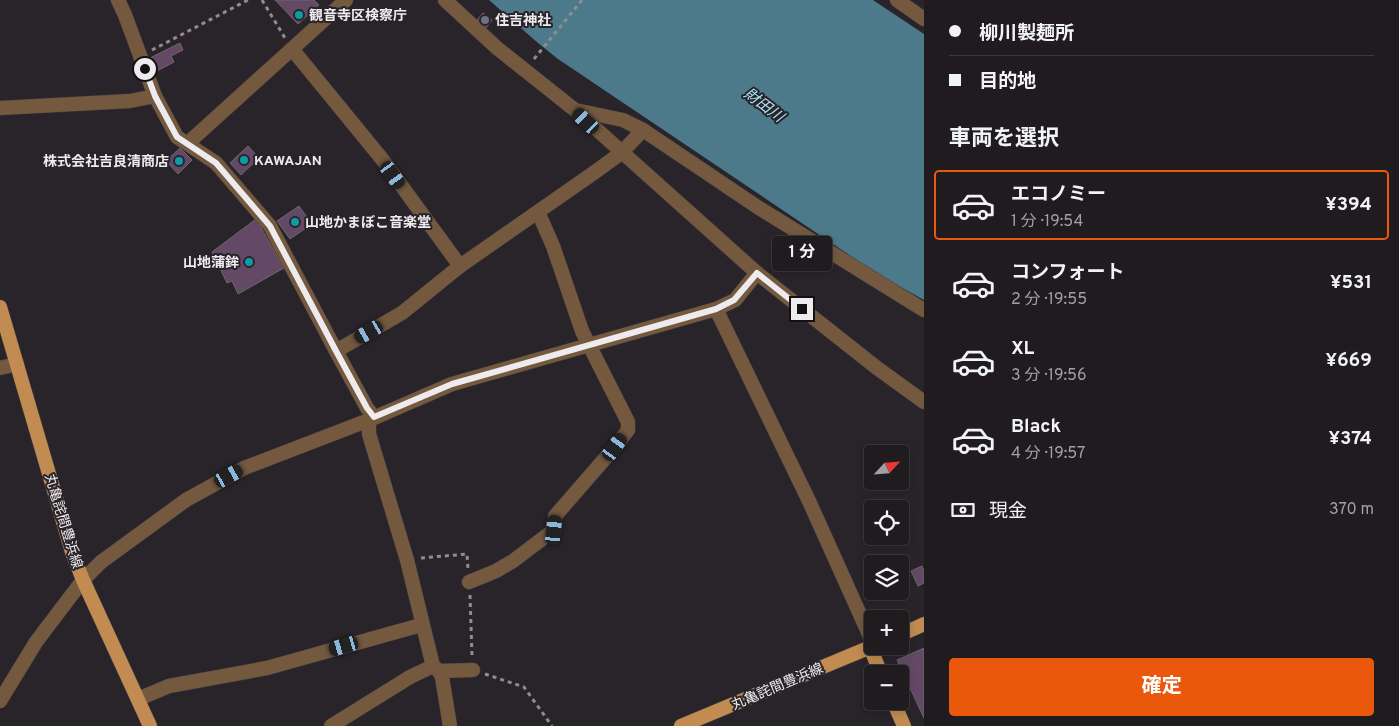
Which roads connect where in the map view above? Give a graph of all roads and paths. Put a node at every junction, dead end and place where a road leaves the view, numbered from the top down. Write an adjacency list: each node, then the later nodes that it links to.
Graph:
1 (118, 0): 11 (street)
2 (248, 0): 11 (path)
3 (262, 0): 9 (path)
4 (346, 0): 9 (street)
5 (446, 0): 14 (street)
6 (582, 0): 10 (path)
7 (897, 0): 8 (street)
8 (923, 17)
9 (292, 49): 16 (street); 19 (street)
10 (540, 52)
11 (141, 56): 12 (street)
12 (155, 96): 13 (street); 16 (street)
13 (0, 108)
14 (575, 110): 15 (street); 17 (street)
15 (643, 130): 17 (street); 23 (street)
16 (188, 143): 25 (street)
17 (620, 153): 18 (street); 20 (street)
18 (538, 212): 19 (street); 24 (street)
19 (460, 266): 25 (street)
20 (757, 273): 22 (street); 28 (street)
21 (0, 307): 26 (main road, 丸亀詫間豊浜線)
22 (716, 309): 24 (street); 34 (street)
23 (924, 310)
24 (589, 344): 29 (street); 31 (street)
25 (336, 351): 29 (street)
26 (17, 364): 27 (street); 30 (main road, 丸亀詫間豊浜線)
27 (0, 368)
28 (924, 402)
29 (372, 418): 30 (street); 33 (street)
30 (83, 580): 39 (main road, 丸亀詫間豊浜線); 40 (street)
31 (469, 582)
32 (924, 624): 35 (main road)
33 (421, 625): 37 (street); 39 (street)
34 (864, 627)
35 (909, 631)
36 (864, 648): 46 (main road, 丸亀詫間豊浜線)
37 (436, 669): 38 (street); 43 (street); 44 (street)
38 (473, 670): 45 (path)
39 (138, 699): 42 (main road, 丸亀詫間豊浜線)
40 (0, 701)
41 (897, 710): 47 (main road)
42 (150, 726)
43 (331, 726)
44 (450, 726)
45 (552, 726)
46 (680, 726)
47 (904, 726)

